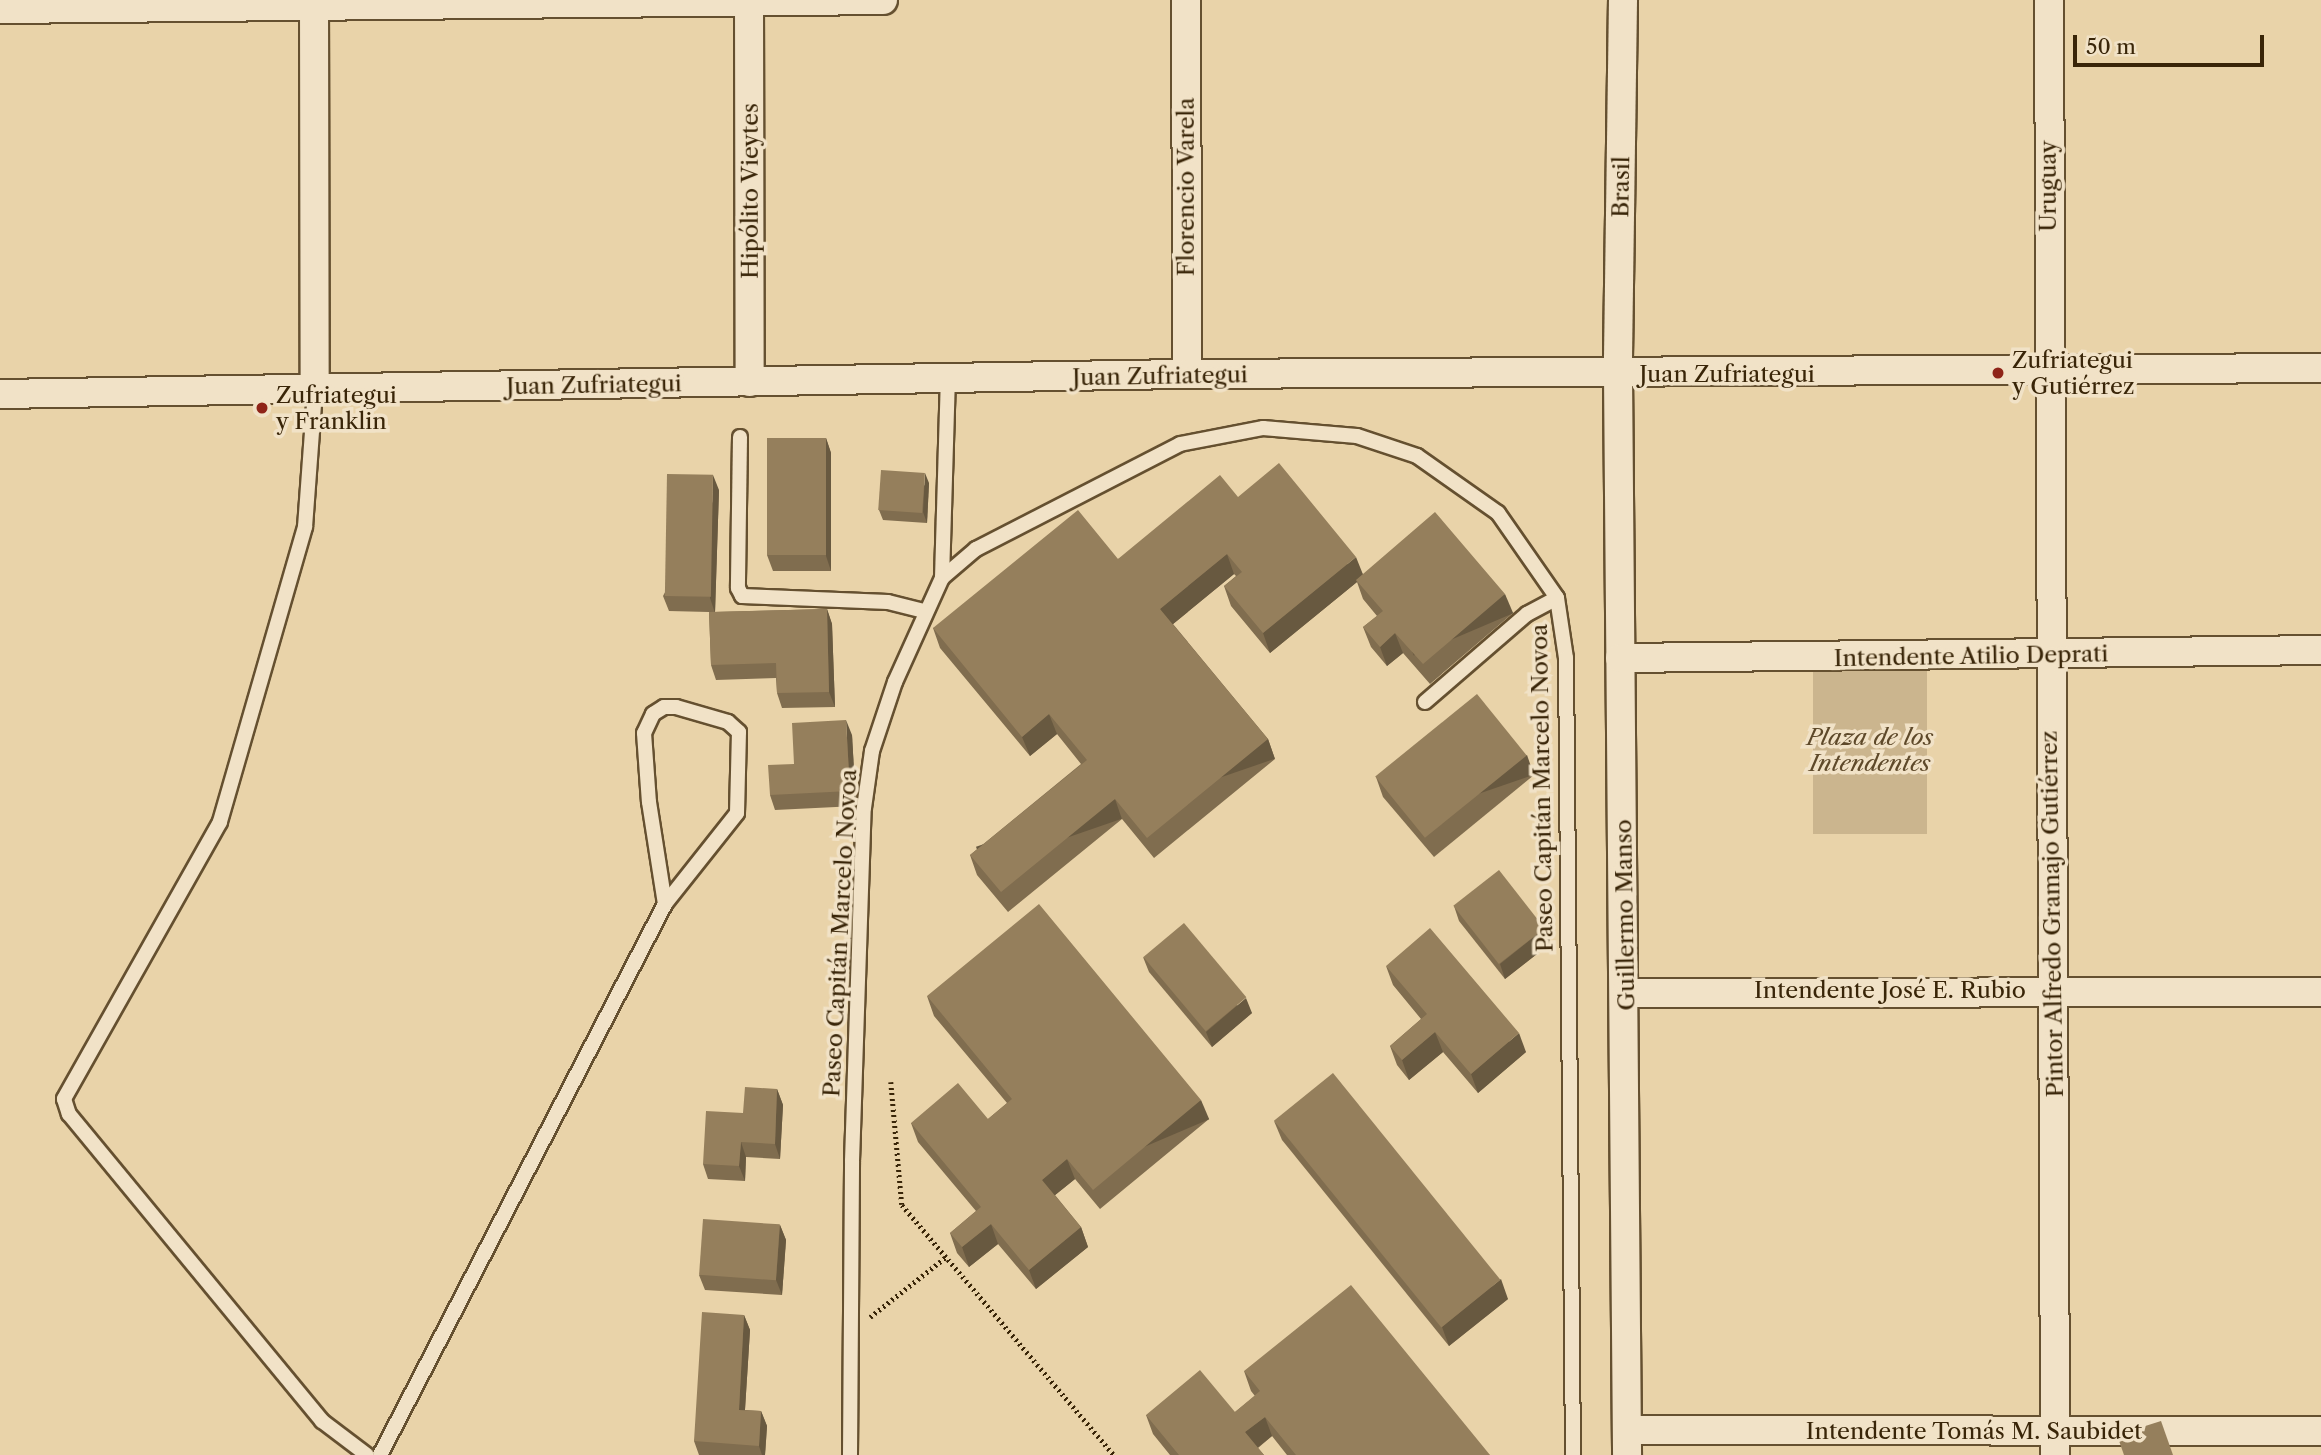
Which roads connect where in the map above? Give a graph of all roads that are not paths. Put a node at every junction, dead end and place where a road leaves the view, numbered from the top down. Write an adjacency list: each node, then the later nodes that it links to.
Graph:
1 (883, 0): 6 (street)
2 (1186, 0): 10 (street, Florencio Varela)
3 (1623, 0): 11 (street, Brasil)
4 (2049, 0): 9 (street, Uruguay)
5 (314, 1): 6 (street); 7 (street); 14 (street)
6 (749, 2): 12 (street, Hipólito Vieytes)
7 (0, 9)
8 (2321, 368): 9 (street, Juan Zufriategui)
9 (2048, 372): 11 (street, Juan Zufriategui); 21 (street, Pintor Alfredo Gramajo Gutiérrez)
10 (1187, 374): 11 (street, Juan Zufriategui); 13 (street, Juan Zufriategui)
11 (1618, 374): 22 (street, Guillermo Manso)
12 (750, 382): 13 (street, Juan Zufriategui); 14 (street, Juan Zufriategui)
13 (948, 382): 17 (lane)
14 (315, 391): 15 (street, Juan Zufriategui); 31 (lane)
15 (0, 394)
16 (740, 437): 19 (lane)
17 (942, 578): 18 (lane, Paseo Capitán Marcelo Novoa); 19 (lane, Paseo Capitán Marcelo Novoa)
18 (1557, 598): 23 (lane); 34 (lane, Paseo Capitán Marcelo Novoa)
19 (924, 611): 33 (lane, Paseo Capitán Marcelo Novoa)
20 (2321, 650): 21 (street, Intendente Atilio Deprati)
21 (2050, 656): 22 (street, Intendente Atilio Deprati); 25 (street, Pintor Alfredo Gramajo Gutiérrez)
22 (1620, 658): 27 (street, Guillermo Manso)
23 (1425, 702)
24 (665, 904): 24 (lane); 32 (lane)
25 (2054, 989): 26 (street, Intendente José E. Rubio); 27 (street, Intendente José E. Rubio); 30 (street, Pintor Alfredo Gramajo Gutiérrez)
26 (2321, 992)
27 (1626, 993): 29 (street, Guillermo Manso)
28 (2321, 1431): 30 (street, Intendente Tomás M. Saubidet)
29 (1627, 1443): 30 (street, Intendente Tomás M. Saubidet)
30 (2055, 1444)
31 (367, 1455)
32 (380, 1455)
33 (850, 1455)
34 (1573, 1455)

